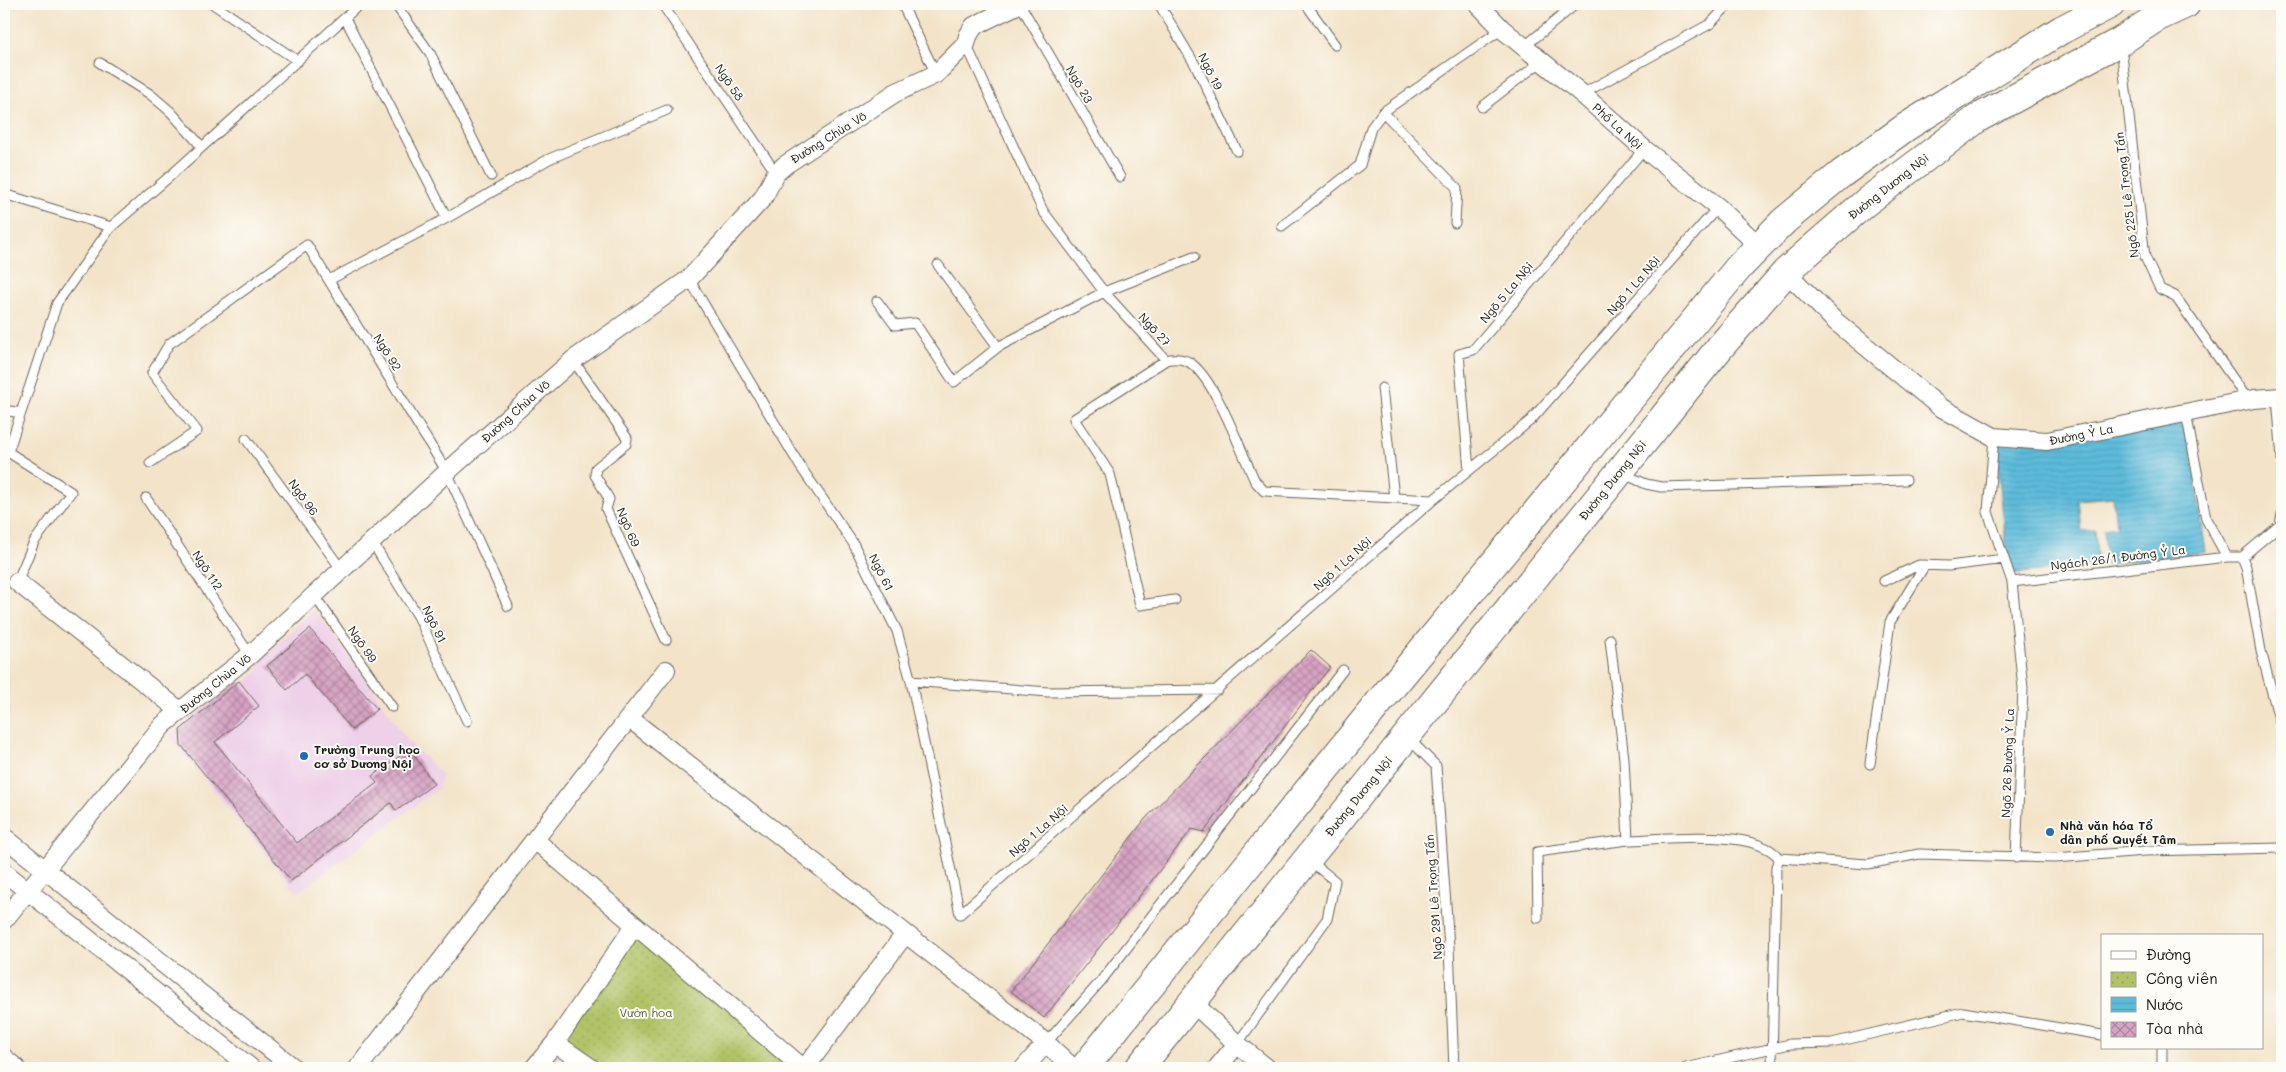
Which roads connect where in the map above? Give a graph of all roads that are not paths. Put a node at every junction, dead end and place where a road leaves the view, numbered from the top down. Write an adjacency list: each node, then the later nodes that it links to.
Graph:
1 (213, 4): 20 (lane)
2 (395, 4): 32 (lane)
3 (662, 4): 31 (lane, Ngõ 58)
4 (902, 4): 23 (lane)
5 (1020, 4): 17 (street, Đường Chùa Võ); 33 (lane, Ngõ 23)
6 (1159, 4): 30 (lane, Ngõ 19)
7 (1306, 4): 18 (lane)
8 (1478, 4): 15 (street, Phố La Nội)
9 (1576, 4): 19 (lane)
10 (1729, 4): 24 (lane)
11 (2111, 4): 40 (main road)
12 (357, 5): 14 (lane)
13 (2179, 5): 16 (main road, Đường Dương Nội)
14 (345, 18): 20 (lane); 36 (lane)
15 (1502, 29): 19 (street, Phố La Nội); 27 (lane)
16 (2121, 41): 43 (main road, Đường Dương Nội); 53 (lane, Ngõ 225 Lê Trọng Tấn)
17 (966, 44): 23 (street, Đường Chùa Võ); 46 (lane, Ngõ 27)
18 (1335, 45)
19 (1525, 46): 21 (street, Phố La Nội)
20 (298, 61): 28 (lane)
21 (1543, 61): 24 (street, Phố La Nội); 25 (lane)
22 (100, 63): 28 (lane)
23 (936, 74): 31 (street, Đường Chùa Võ)
24 (1582, 94): 29 (street, Phố La Nội)
25 (1482, 107)
26 (667, 110): 36 (lane)
27 (1382, 112): 37 (lane); 38 (lane)
28 (202, 147): 39 (lane)
29 (1644, 149): 35 (street, Phố La Nội); 61 (lane, Ngõ 5 La Nội)
30 (1237, 151)
31 (776, 173): 44 (street, Đường Chùa Võ)
32 (491, 176)
33 (1120, 177)
34 (4, 194): 39 (lane)
35 (1718, 208): 40 (street, Phố La Nội); 61 (lane, Ngõ 1 La Nội)
36 (447, 218): 45 (lane)
37 (1455, 223)
38 (1282, 226)
39 (111, 227): 55 (lane)
40 (1760, 247): 43 (main road); 127 (main road)
41 (1194, 257): 46 (lane)
42 (938, 265): 48 (lane)
43 (1786, 272): 57 (street, Đường Ỷ La); 63 (main road, Đường Dương Nội)
44 (689, 279): 49 (street, Đường Chùa Võ); 86 (lane, Ngõ 61)
45 (328, 280): 60 (lane, Ngõ 92); 62 (lane, Ngõ 92)
46 (1104, 292): 48 (lane); 50 (lane, Ngõ 27)
47 (877, 301): 48 (lane)
48 (998, 347)
49 (573, 360): 62 (street, Đường Chùa Võ); 82 (lane, Ngõ 69)
50 (1166, 360): 66 (lane); 79 (lane, Ngõ 27)
51 (1382, 388): 66 (lane)
52 (2280, 397): 53 (street, Đường Ỷ La); 59 (lane)
53 (2248, 400): 56 (street, Đường Ỷ La)
54 (4, 410): 55 (lane)
55 (21, 412): 76 (lane)
56 (2186, 413): 57 (street, Đường Ỷ La); 70 (lane)
57 (1994, 437): 72 (lane, Ngõ 26 Đường Ỷ La)
58 (246, 439): 74 (lane, Ngõ 96)
59 (2282, 459)
60 (150, 463)
61 (1469, 470): 67 (lane, Ngõ 1 La Nội)
62 (447, 472): 69 (street, Đường Chùa Võ); 80 (lane, Ngõ 92)
63 (1620, 472): 64 (lane); 93 (main road, Đường Dương Nội)
64 (1906, 480)
65 (146, 498): 83 (lane, Ngõ 112)
66 (1394, 498): 67 (lane)
67 (1432, 500): 87 (lane, Ngõ 1 La Nội)
68 (2282, 514): 71 (lane)
69 (372, 542): 74 (street, Đường Chùa Võ); 91 (lane, Ngõ 91)
70 (2227, 557): 71 (lane, Ngách 26/1 Đường Ỷ La); 77 (lane, Ngách 26/1 Đường Ỷ La)
71 (2242, 557): 92 (lane)
72 (2004, 559): 73 (lane); 77 (lane, Ngõ 26 Đường Ỷ La)
73 (1925, 565): 75 (lane); 94 (lane)
74 (342, 570): 78 (street, Đường Chùa Võ)
75 (1884, 580)
76 (17, 582): 89 (street)
77 (2012, 582): 101 (lane, Ngõ 26 Đường Ỷ La)
78 (314, 595): 83 (street, Đường Chùa Võ); 88 (lane, Ngõ 99)
79 (1175, 600)
80 (508, 606)
81 (1610, 639): 97 (lane)
82 (666, 640)
83 (250, 655): 89 (street, Đường Chùa Võ)
84 (666, 670): 90 (street)
85 (1343, 670): 113 (lane)
86 (911, 681): 87 (lane); 105 (lane, Ngõ 61)
87 (1218, 690): 105 (lane, Ngõ 1 La Nội)
88 (392, 707)
89 (180, 711): 102 (street, Đường Chùa Võ)
90 (629, 718): 96 (street); 109 (street)
91 (467, 721)
92 (2282, 730)
93 (1406, 736): 99 (main road, Đường Dương Nội); 131 (lane, Ngõ 291 Lê Trọng Tấn)
94 (1870, 764)
95 (4, 837): 102 (street)
96 (535, 840): 108 (street); 121 (street)
97 (1628, 840): 100 (lane); 106 (lane)
98 (2282, 848): 101 (lane)
99 (1308, 858): 110 (main road, Đường Dương Nội); 114 (lane)
100 (1779, 858): 101 (lane); 115 (lane)
101 (2016, 858)
102 (44, 869): 104 (street, Đường Chùa Võ); 120 (street)
103 (4, 872): 104 (street)
104 (27, 891): 107 (street, Đường Chùa Võ); 119 (street)
105 (960, 914)
106 (1538, 918)
107 (4, 920)
108 (634, 925): 112 (street); 124 (street)
109 (905, 934): 113 (street); 124 (street)
110 (1192, 1002): 114 (street); 128 (main road, Đường Dương Nội)
111 (2101, 1035): 115 (lane)
112 (555, 1043): 122 (street); 123 (street)
113 (1046, 1043): 125 (street); 126 (street)
114 (1237, 1044): 129 (street); 130 (street)
115 (1771, 1048): 132 (lane); 133 (lane)
116 (2162, 1050): 134 (lane)
117 (4, 1058): 118 (street)
118 (16, 1068)
119 (251, 1068)
120 (294, 1068)
121 (358, 1068)
122 (534, 1068)
123 (591, 1068)
124 (804, 1068)
125 (1024, 1068)
126 (1073, 1068)
127 (1084, 1068)
128 (1139, 1068)
129 (1217, 1068)
130 (1267, 1068)
131 (1454, 1068)
132 (1686, 1068)
133 (1772, 1068)
134 (2162, 1068)

